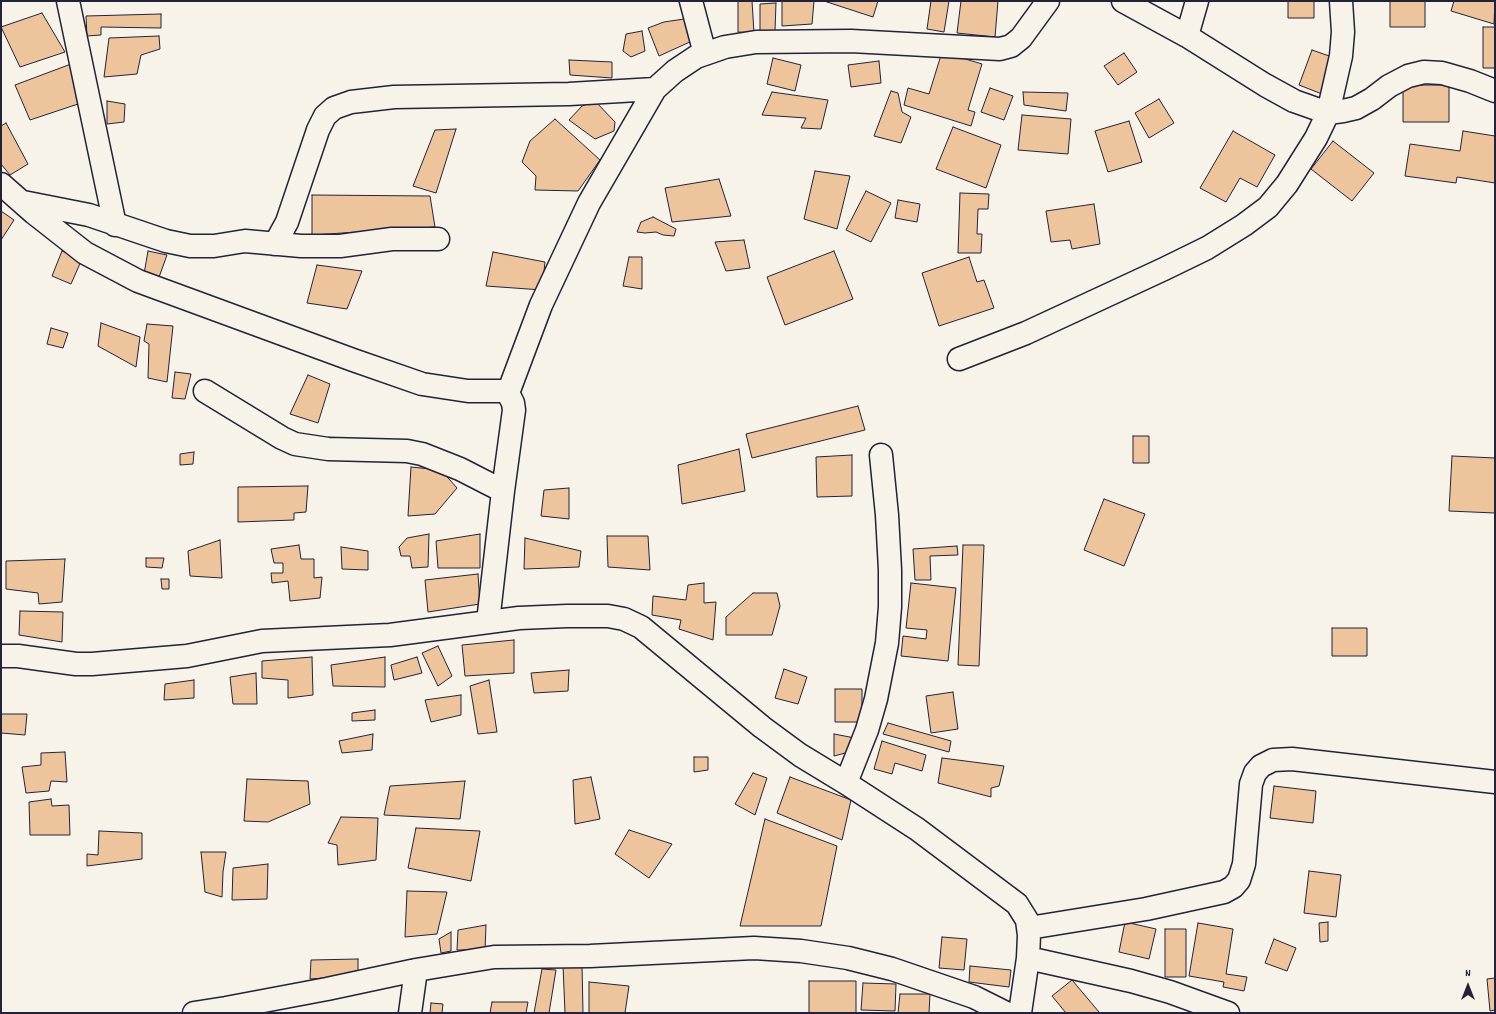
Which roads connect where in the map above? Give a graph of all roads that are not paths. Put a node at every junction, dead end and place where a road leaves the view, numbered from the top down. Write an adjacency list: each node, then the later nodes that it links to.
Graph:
1 (68, 1): 14 (street)
2 (691, 1): 8 (street)
3 (1048, 1): 8 (street)
4 (1123, 1): 7 (street)
5 (1197, 1): 7 (street)
6 (1341, 1): 11 (street)
7 (1187, 36): 11 (street)
8 (705, 54): 9 (street)
9 (655, 89): 16 (street); 19 (street)
10 (1495, 91): 11 (street)
11 (1328, 113): 17 (street)
12 (1, 184): 13 (street)
13 (19, 201): 14 (street); 19 (street)
14 (115, 225): 16 (street)
15 (438, 239): 16 (street)
16 (275, 244)
17 (959, 359)
18 (205, 391): 21 (street)
19 (508, 393): 21 (street)
20 (881, 455): 25 (street)
21 (503, 491): 22 (street)
22 (488, 622): 23 (street); 25 (street)
23 (1, 656)
24 (1495, 782): 26 (street)
25 (846, 783): 26 (street)
26 (1028, 928): 27 (street)
27 (1028, 958): 32 (street); 33 (street)
28 (416, 970): 29 (street); 30 (street); 31 (street)
29 (194, 1013)
30 (410, 1013)
31 (1006, 1013)
32 (1020, 1013)
33 (1228, 1013)

